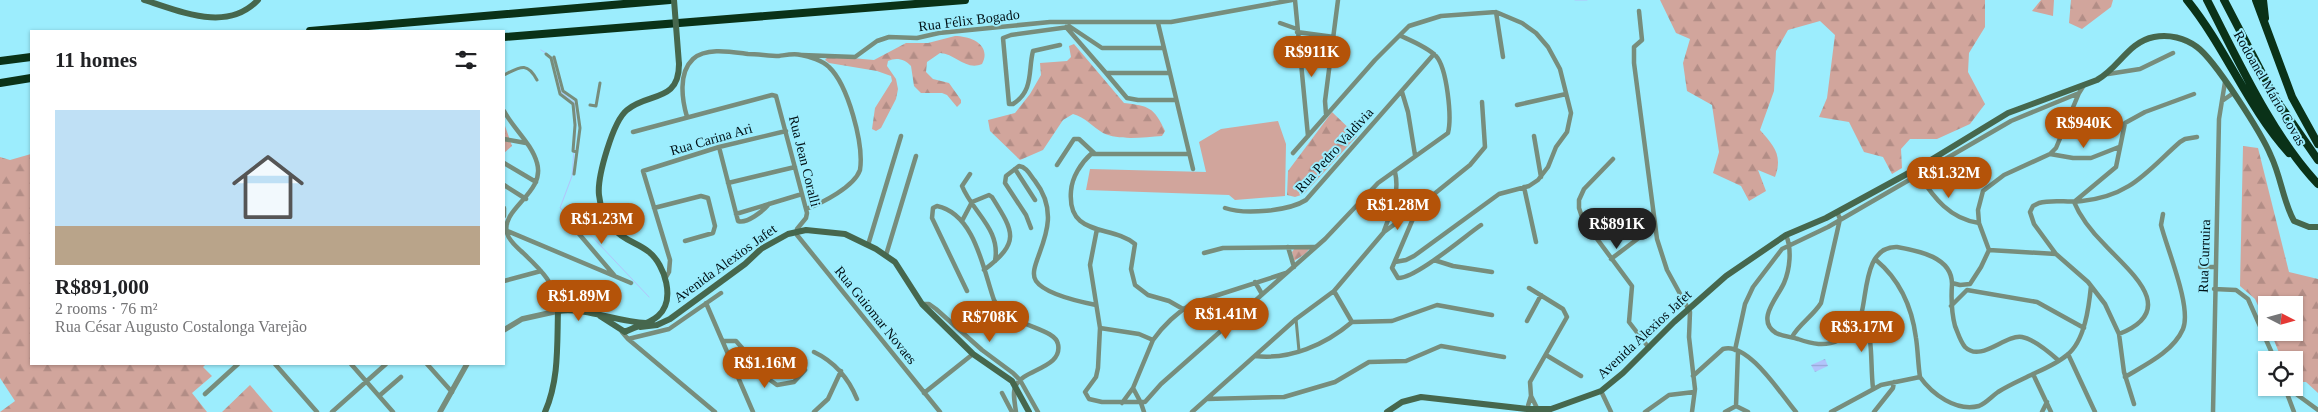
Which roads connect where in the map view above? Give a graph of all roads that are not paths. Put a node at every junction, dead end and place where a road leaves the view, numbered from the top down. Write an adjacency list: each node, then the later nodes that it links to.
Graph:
1 (144, 0): 2 (main road)
2 (258, 0)
3 (672, 0): 17 (highway); 32 (main road, bridge)
4 (965, 0): 22 (highway)
5 (1294, 0): 14 (street, Rua Félix Bogado); 18 (street)
6 (1338, 0): 21 (street)
7 (2188, 0): 78 (highway)
8 (2207, 0): 78 (highway, Rodoanel Mário Covas)
9 (2224, 0): 74 (highway, Rodoanel Mário Covas)
10 (2256, 0): 19 (highway)
11 (2263, 0): 19 (highway)
12 (1639, 11): 162 (street)
13 (1496, 12): 20 (street); 30 (street); 45 (street)
14 (1158, 23): 16 (street, Rua Félix Bogado); 24 (street)
15 (1280, 23): 18 (street)
16 (1068, 25): 23 (street); 24 (street); 28 (street, Rua Félix Bogado); 33 (street)
17 (322, 30)
18 (1297, 30): 21 (street); 59 (street)
19 (2267, 33): 64 (highway)
20 (1401, 36): 27 (street); 54 (street)
21 (1334, 37): 54 (street)
22 (505, 38)
23 (1060, 45)
24 (1163, 48): 34 (street)
25 (2173, 53): 36 (street, Avenida Alexios Jafet)
26 (546, 54): 83 (street)
27 (1434, 54): 43 (street, Rua Pedro Valdivia); 71 (street)
28 (802, 55): 32 (street, Rua Félix Bogado); 100 (street)
29 (30, 57): 31 (highway)
30 (1503, 57)
31 (0, 61)
32 (682, 73): 55 (street); 140 (main road)
33 (1106, 73): 34 (street); 48 (street)
34 (1169, 73): 48 (street)
35 (505, 74): 38 (street)
36 (2108, 74): 39 (main road, Avenida Alexios Jafet); 42 (main road, Avenida Alexios Jafet)
37 (30, 78): 40 (highway)
38 (537, 80)
39 (2225, 82): 47 (main road, Avenida Alexios Jafet); 49 (street, Rua Curruira)
40 (0, 83)
41 (600, 83): 51 (street)
42 (2084, 85): 44 (street, Avenida Alexios Jafet); 82 (main road, Avenida Alexios Jafet)
43 (1402, 92): 71 (street); 99 (street, Rua Pedro Valdivia)
44 (2079, 92): 70 (street); 82 (street, Avenida Alexios Jafet)
45 (1566, 94): 52 (street); 85 (street)
46 (2194, 94): 66 (street)
47 (2232, 94): 49 (street); 108 (main road, Avenida Alexios Jafet)
48 (1176, 100): 69 (street)
49 (2222, 101): 134 (street, Rua Curruira)
50 (1482, 102): 97 (street)
51 (590, 105)
52 (1517, 105)
53 (505, 112): 63 (street)
54 (1326, 114): 59 (street)
55 (687, 117): 56 (street, Rua Jean Coralli); 57 (street)
56 (786, 131): 65 (street, Rua Carina Ari); 77 (street, Rua Jean Coralli)
57 (634, 132)
58 (902, 136): 119 (street)
59 (1308, 136): 68 (street)
60 (1534, 136): 85 (street)
61 (2198, 137): 95 (street)
62 (505, 139): 63 (street)
63 (526, 143): 86 (street)
64 (2318, 144)
65 (719, 147): 87 (street); 98 (street, Rua Carina Ari)
66 (2119, 147): 70 (street); 95 (street)
67 (1094, 153): 69 (street); 76 (street); 111 (street)
68 (1293, 153)
69 (1189, 154): 80 (street)
70 (2050, 154): 106 (street)
71 (1414, 155): 81 (street)
72 (916, 156): 126 (street)
73 (1613, 158): 127 (street)
74 (2318, 160)
75 (505, 164): 86 (street)
76 (1058, 165)
77 (795, 167): 87 (street); 91 (street, Rua Jean Coralli)
78 (2302, 168): 88 (highway, Rodoanel Mário Covas)
79 (1015, 169): 93 (street); 110 (street); 160 (street)
80 (1193, 169)
81 (1395, 172): 114 (street); 122 (street)
82 (1918, 172): 101 (main road, Avenida Alexios Jafet); 104 (street, Avenida Alexios Jafet); 106 (street)
83 (574, 174)
84 (970, 174): 94 (street)
85 (1541, 177): 90 (street)
86 (536, 182): 92 (street)
87 (728, 183): 102 (street)
88 (2318, 184)
89 (505, 187): 92 (street)
90 (1524, 187): 118 (street); 131 (street)
91 (802, 194): 96 (street); 100 (street, Rua Jean Coralli)
92 (526, 199): 112 (street)
93 (1035, 200)
94 (972, 202): 105 (street); 130 (street); 130 (street)
95 (2074, 202): 125 (street); 178 (street)
96 (769, 204): 102 (street); 102 (street)
97 (1418, 207): 114 (street); 131 (street)
98 (654, 208): 117 (street); 140 (street)
99 (1225, 208)
100 (806, 209): 113 (street, Rua Jean Coralli)
101 (1837, 212): 104 (street); 116 (main road, Avenida Alexios Jafet)
102 (736, 214)
103 (2163, 214): 207 (street)
104 (1840, 219): 120 (street, Avenida Alexios Jafet); 179 (street)
105 (962, 221): 135 (street); 151 (street)
106 (1979, 223): 123 (street)
107 (1481, 225): 128 (street)
108 (2318, 227)
109 (574, 228): 139 (street)
110 (1031, 228)
111 (1097, 229): 160 (street); 163 (street)
112 (505, 230): 136 (street); 139 (street)
113 (796, 231): 119 (main road, Avenida Alexios Jafet); 171 (main road, Avenida Alexios Jafet); 216 (street, Rua Guiomar Novaes)
114 (1384, 232): 152 (street)
115 (1644, 234): 127 (street)
116 (1786, 235): 120 (street); 162 (main road, Avenida Alexios Jafet)
117 (685, 241)
118 (1536, 242)
119 (868, 245): 126 (main road, Avenida Alexios Jafet)
120 (1790, 245): 179 (street); 185 (street, Avenida Alexios Jafet)
121 (1288, 247): 122 (street); 124 (street); 132 (street)
122 (1315, 247): 132 (street)
123 (1989, 250): 125 (street); 145 (street)
124 (1204, 252)
125 (2056, 254): 146 (street)
126 (886, 255): 159 (main road, Avenida Alexios Jafet)
127 (1611, 259): 183 (street)
128 (1434, 260): 131 (street); 137 (street)
129 (1876, 260): 143 (street); 166 (street); 206 (street)
130 (994, 262): 135 (street)
131 (1395, 262)
132 (1294, 267): 138 (street)
133 (2200, 267): 134 (street)
134 (2215, 267): 149 (street, Rua Curruira)
135 (984, 270): 210 (street)
136 (541, 271): 141 (street); 164 (street)
137 (1492, 272)
138 (1287, 273): 142 (street); 154 (street)
139 (614, 275): 144 (street)
140 (665, 279): 169 (main road)
141 (505, 281)
142 (1255, 282): 154 (street); 163 (street)
143 (1952, 282): 145 (street); 161 (street)
144 (631, 283)
145 (1970, 284): 150 (street)
146 (2091, 286): 156 (street); 157 (street)
147 (584, 288): 165 (street)
148 (1530, 288): 155 (street)
149 (2214, 289): 186 (street); 261 (street, Rua Curruira)
150 (1967, 290): 161 (street); 176 (street)
151 (967, 291)
152 (1334, 291): 168 (street); 172 (street)
153 (721, 293): 158 (street, Avenida Alexios Jafet)
154 (1262, 294): 219 (street)
155 (1541, 295): 170 (street); 190 (street)
156 (2099, 296): 157 (street); 178 (street)
157 (2091, 300): 176 (street)
158 (706, 303): 180 (street, Avenida Alexios Jafet); 182 (street)
159 (922, 304): 188 (main road, Avenida Alexios Jafet); 210 (street, Avenida Alexios Jafet)
160 (1096, 305): 175 (street)
161 (1951, 306): 193 (street)
162 (1688, 309): 183 (main road, Avenida Alexios Jafet); 204 (street)
163 (1183, 310): 181 (street)
164 (558, 311): 165 (main road); 177 (street); 239 (main road)
165 (579, 311): 173 (main road)
166 (1862, 312): 179 (street); 212 (street)
167 (1492, 315): 172 (street)
168 (1296, 319): 184 (street); 191 (street)
169 (652, 321): 171 (main road); 173 (main road); 174 (main road)
170 (1527, 321)
171 (665, 322): 174 (main road, Avenida Alexios Jafet)
172 (1352, 322): 184 (street)
173 (625, 327): 174 (main road); 180 (street)
174 (640, 327)
175 (1100, 328): 181 (street); 228 (street)
176 (2084, 328): 189 (street)
177 (505, 329)
178 (2119, 334): 207 (street)
179 (1792, 338)
180 (630, 339): 240 (street)
181 (1153, 340): 211 (street)
182 (724, 341): 200 (street); 241 (street)
183 (1649, 348): 213 (main road, Avenida Alexios Jafet)
184 (1299, 351): 191 (street)
185 (1736, 351): 204 (street); 231 (street, Avenida Alexios Jafet); 255 (street)
186 (2271, 351)
187 (814, 352): 201 (street)
188 (973, 354): 210 (main road, Avenida Alexios Jafet); 216 (street)
189 (2068, 354): 193 (street); 260 (street)
190 (1546, 355): 203 (street); 221 (street)
191 (1254, 356): 226 (street)
192 (1504, 357): 226 (street)
193 (2058, 360): 202 (street)
194 (237, 365): 218 (street)
195 (276, 365): 235 (street)
196 (352, 365): 208 (street)
197 (385, 365): 208 (street)
198 (428, 365): 214 (street)
199 (467, 365): 214 (street)
200 (805, 370)
201 (841, 371): 225 (street); 242 (street)
202 (2033, 374): 206 (street); 227 (street)
203 (1581, 376)
204 (1694, 376): 215 (street)
205 (401, 377): 220 (street)
206 (1920, 377): 209 (street)
207 (2125, 377): 230 (street)
208 (366, 382): 220 (street); 236 (street)
209 (1894, 382): 212 (street); 257 (street)
210 (1018, 383): 244 (street); 245 (main road, Avenida Alexios Jafet); 246 (street, Avenida Alexios Jafet)
211 (1133, 388): 224 (street); 228 (street)
212 (1873, 388): 256 (street)
213 (1601, 391): 233 (main road, Avenida Alexios Jafet); 250 (street)
214 (452, 392): 238 (street)
215 (1694, 392): 251 (street); 252 (street)
216 (924, 393): 243 (street, Rua Guiomar Novaes)
217 (1002, 393): 244 (street)
218 (205, 394)
219 (1152, 394): 224 (street); 229 (street)
220 (379, 396): 237 (street)
221 (1531, 396): 232 (street); 233 (street)
222 (2289, 396): 262 (street)
223 (2298, 396): 234 (street)
224 (1138, 397): 229 (street)
225 (856, 399)
226 (1207, 399): 248 (street)
227 (2047, 402): 258 (street); 259 (street)
228 (1122, 403): 229 (street)
229 (1141, 403): 247 (street)
230 (2134, 404)
231 (1736, 406): 253 (street); 254 (street)
232 (1527, 409): 233 (main road, Avenida Alexios Jafet); 249 (main road, Avenida Alexios Jafet)
233 (1538, 410)
234 (2318, 410)
235 (317, 412)
236 (332, 412)
237 (393, 412)
238 (440, 412)
239 (545, 412)
240 (715, 412)
241 (753, 412)
242 (814, 412)
243 (940, 412)
244 (1014, 412)
245 (1030, 412)
246 (1038, 412)
247 (1144, 412)
248 (1192, 412)
249 (1387, 412)
250 (1612, 412)
251 (1645, 412)
252 (1692, 412)
253 (1725, 412)
254 (1748, 412)
255 (1796, 412)
256 (1831, 412)
257 (1874, 412)
258 (2042, 412)
259 (2051, 412)
260 (2095, 412)
261 (2213, 412)
262 (2294, 412)

